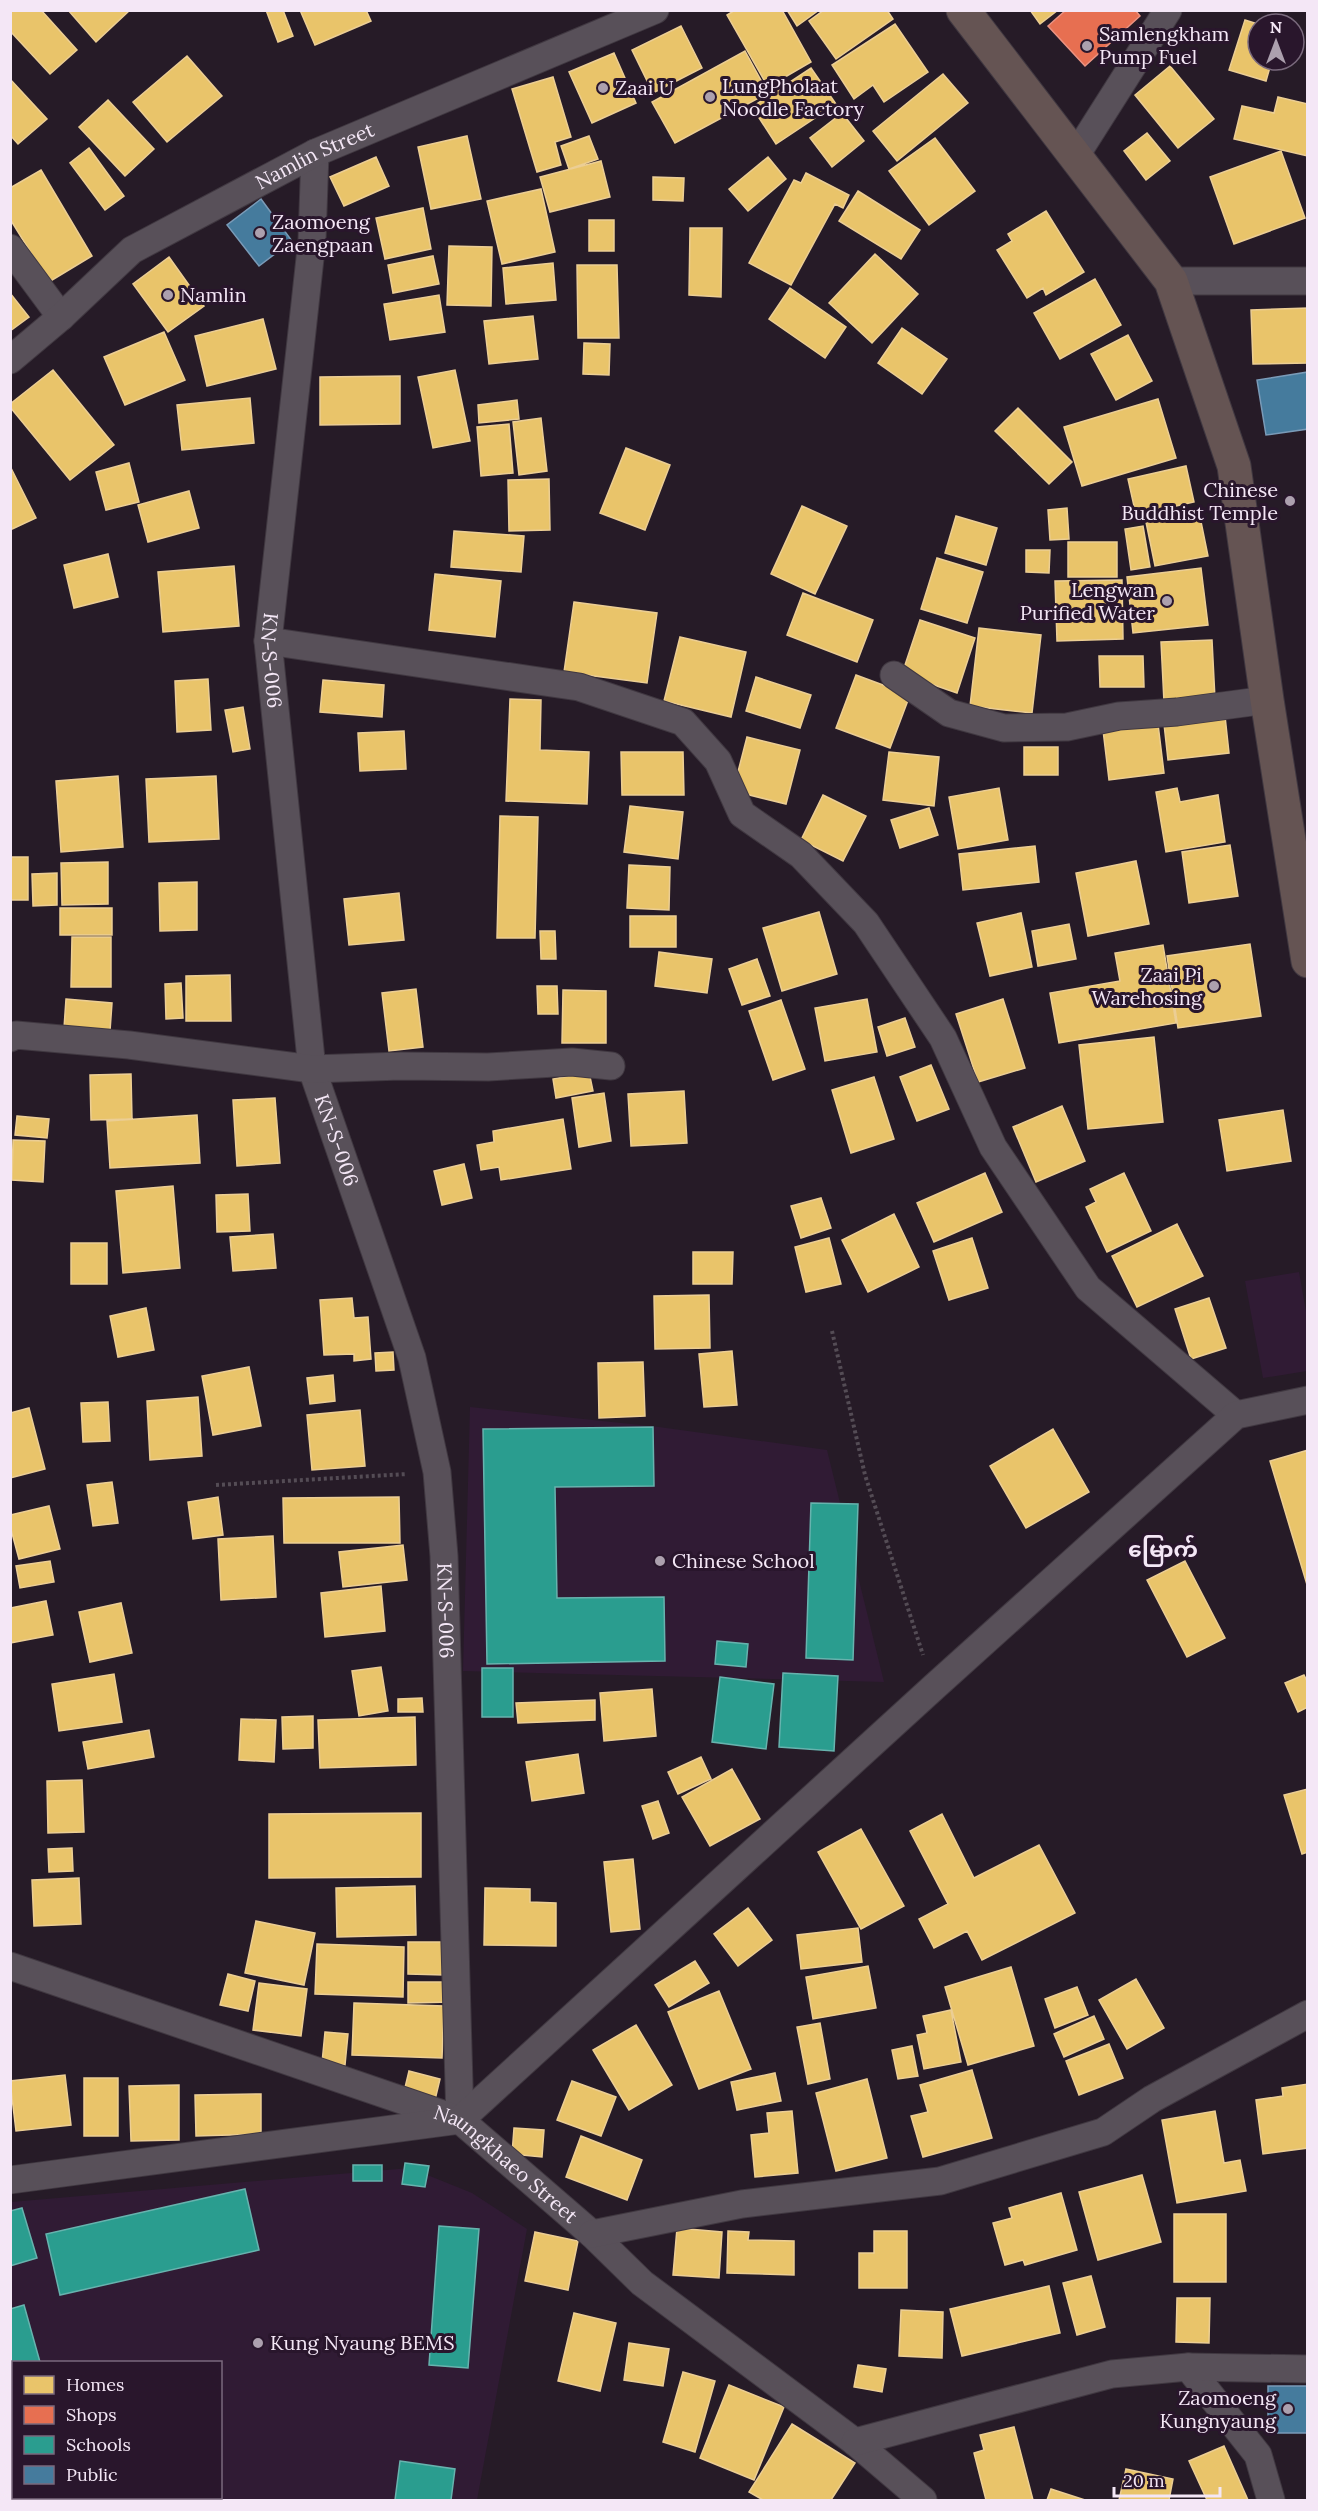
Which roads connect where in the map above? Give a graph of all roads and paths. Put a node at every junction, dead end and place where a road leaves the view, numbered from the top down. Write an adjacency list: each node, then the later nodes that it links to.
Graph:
1 (655, 10): 4 (street, Namlin Street)
2 (963, 10): 5 (highway)
3 (1168, 10): 5 (street)
4 (315, 153): 9 (street, Namlin Street); 11 (street, KN-S-006)
5 (1076, 155): 7 (highway)
6 (10, 248): 9 (street)
7 (1171, 281): 8 (street); 13 (highway)
8 (1308, 281)
9 (61, 317): 10 (street, Namlin Street)
10 (10, 360)
11 (268, 641): 17 (street, KN-S-006); 20 (street)
12 (894, 675): 13 (street)
13 (1267, 700): 14 (highway)
14 (1308, 961)
15 (10, 1038): 17 (street)
16 (611, 1066): 17 (street)
17 (312, 1069): 21 (street, KN-S-006)
18 (832, 1331): 23 (path)
19 (1308, 1400): 20 (street)
20 (1236, 1415): 23 (street)
21 (438, 1472): 22 (path); 26 (street, KN-S-006)
22 (216, 1485)
23 (934, 1687): 26 (street)
24 (10, 1966): 26 (street, Naungkhaeo Street)
25 (1308, 2014): 28 (street)
26 (460, 2120): 27 (street); 28 (street, Naungkhaeo Street)
27 (10, 2180)
28 (592, 2234): 31 (street, Naungkhaeo Street)
29 (1188, 2367): 30 (street); 31 (street); 33 (street)
30 (1308, 2370)
31 (855, 2442): 32 (street, Naungkhaeo Street)
32 (923, 2500)
33 (1271, 2500)

